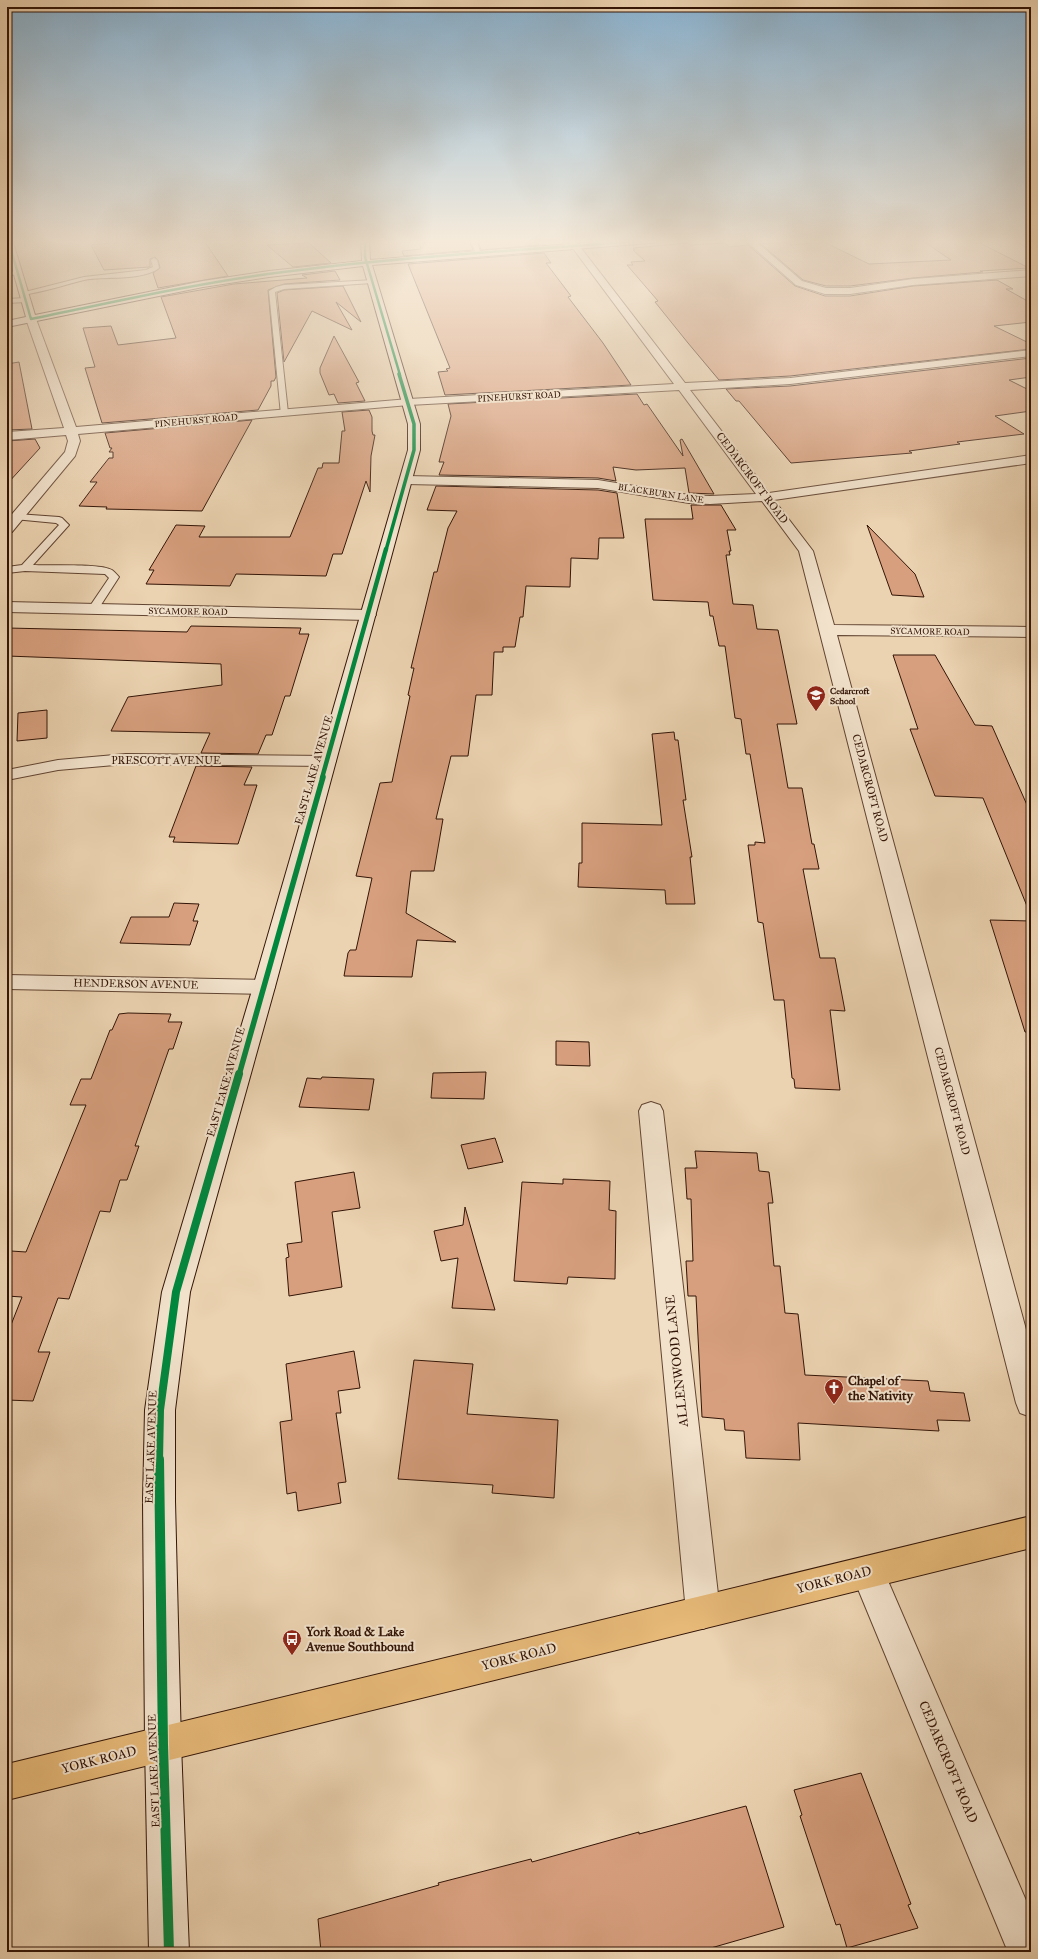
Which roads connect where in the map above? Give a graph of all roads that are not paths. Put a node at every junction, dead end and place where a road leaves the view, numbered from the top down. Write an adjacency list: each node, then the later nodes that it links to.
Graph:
1 (35, 330): 9 (street)
2 (276, 330): 8 (lane)
3 (388, 330): 7 (street, EAST LAKE AVENUE)
4 (640, 330): 6 (street, CEDARCROFT ROAD)
5 (1031, 354): 6 (street, PINEHURST ROAD)
6 (683, 387): 7 (street, PINEHURST ROAD); 13 (street, CEDARCROFT ROAD)
7 (409, 402): 8 (street, PINEHURST ROAD); 12 (street, EAST LAKE AVENUE)
8 (284, 413): 9 (street, PINEHURST ROAD)
9 (71, 430): 10 (street, PINEHURST ROAD); 14 (street)
10 (7, 436)
11 (1031, 459): 13 (street, BLACKBURN LANE)
12 (407, 480): 13 (street, BLACKBURN LANE); 20 (street, EAST LAKE AVENUE)
13 (766, 497): 21 (street, CEDARCROFT ROAD)
14 (17, 517): 15 (street); 16 (lane)
15 (7, 529)
16 (25, 568): 17 (lane); 19 (lane)
17 (7, 570)
18 (7, 608): 19 (street, SYCAMORE ROAD)
19 (93, 609): 20 (street, SYCAMORE ROAD)
20 (368, 615): 23 (street, EAST LAKE AVENUE)
21 (828, 630): 22 (street, SYCAMORE ROAD); 28 (street, CEDARCROFT ROAD)
22 (1031, 632)
23 (327, 762): 24 (street, PRESCOTT AVENUE); 26 (street, EAST LAKE AVENUE)
24 (7, 775)
25 (7, 982): 26 (street, HENDERSON AVENUE)
26 (264, 987): 32 (street, EAST LAKE AVENUE)
27 (651, 1111): 31 (street, ALLENWOOD LANE)
28 (1031, 1404)
29 (1031, 1532): 30 (main road, YORK ROAD)
30 (868, 1572): 31 (main road, YORK ROAD); 35 (street, CEDARCROFT ROAD)
31 (703, 1612): 32 (main road, YORK ROAD)
32 (163, 1744): 33 (main road, YORK ROAD); 34 (street, EAST LAKE AVENUE)
33 (7, 1782)
34 (169, 1952)
35 (1028, 1952)

